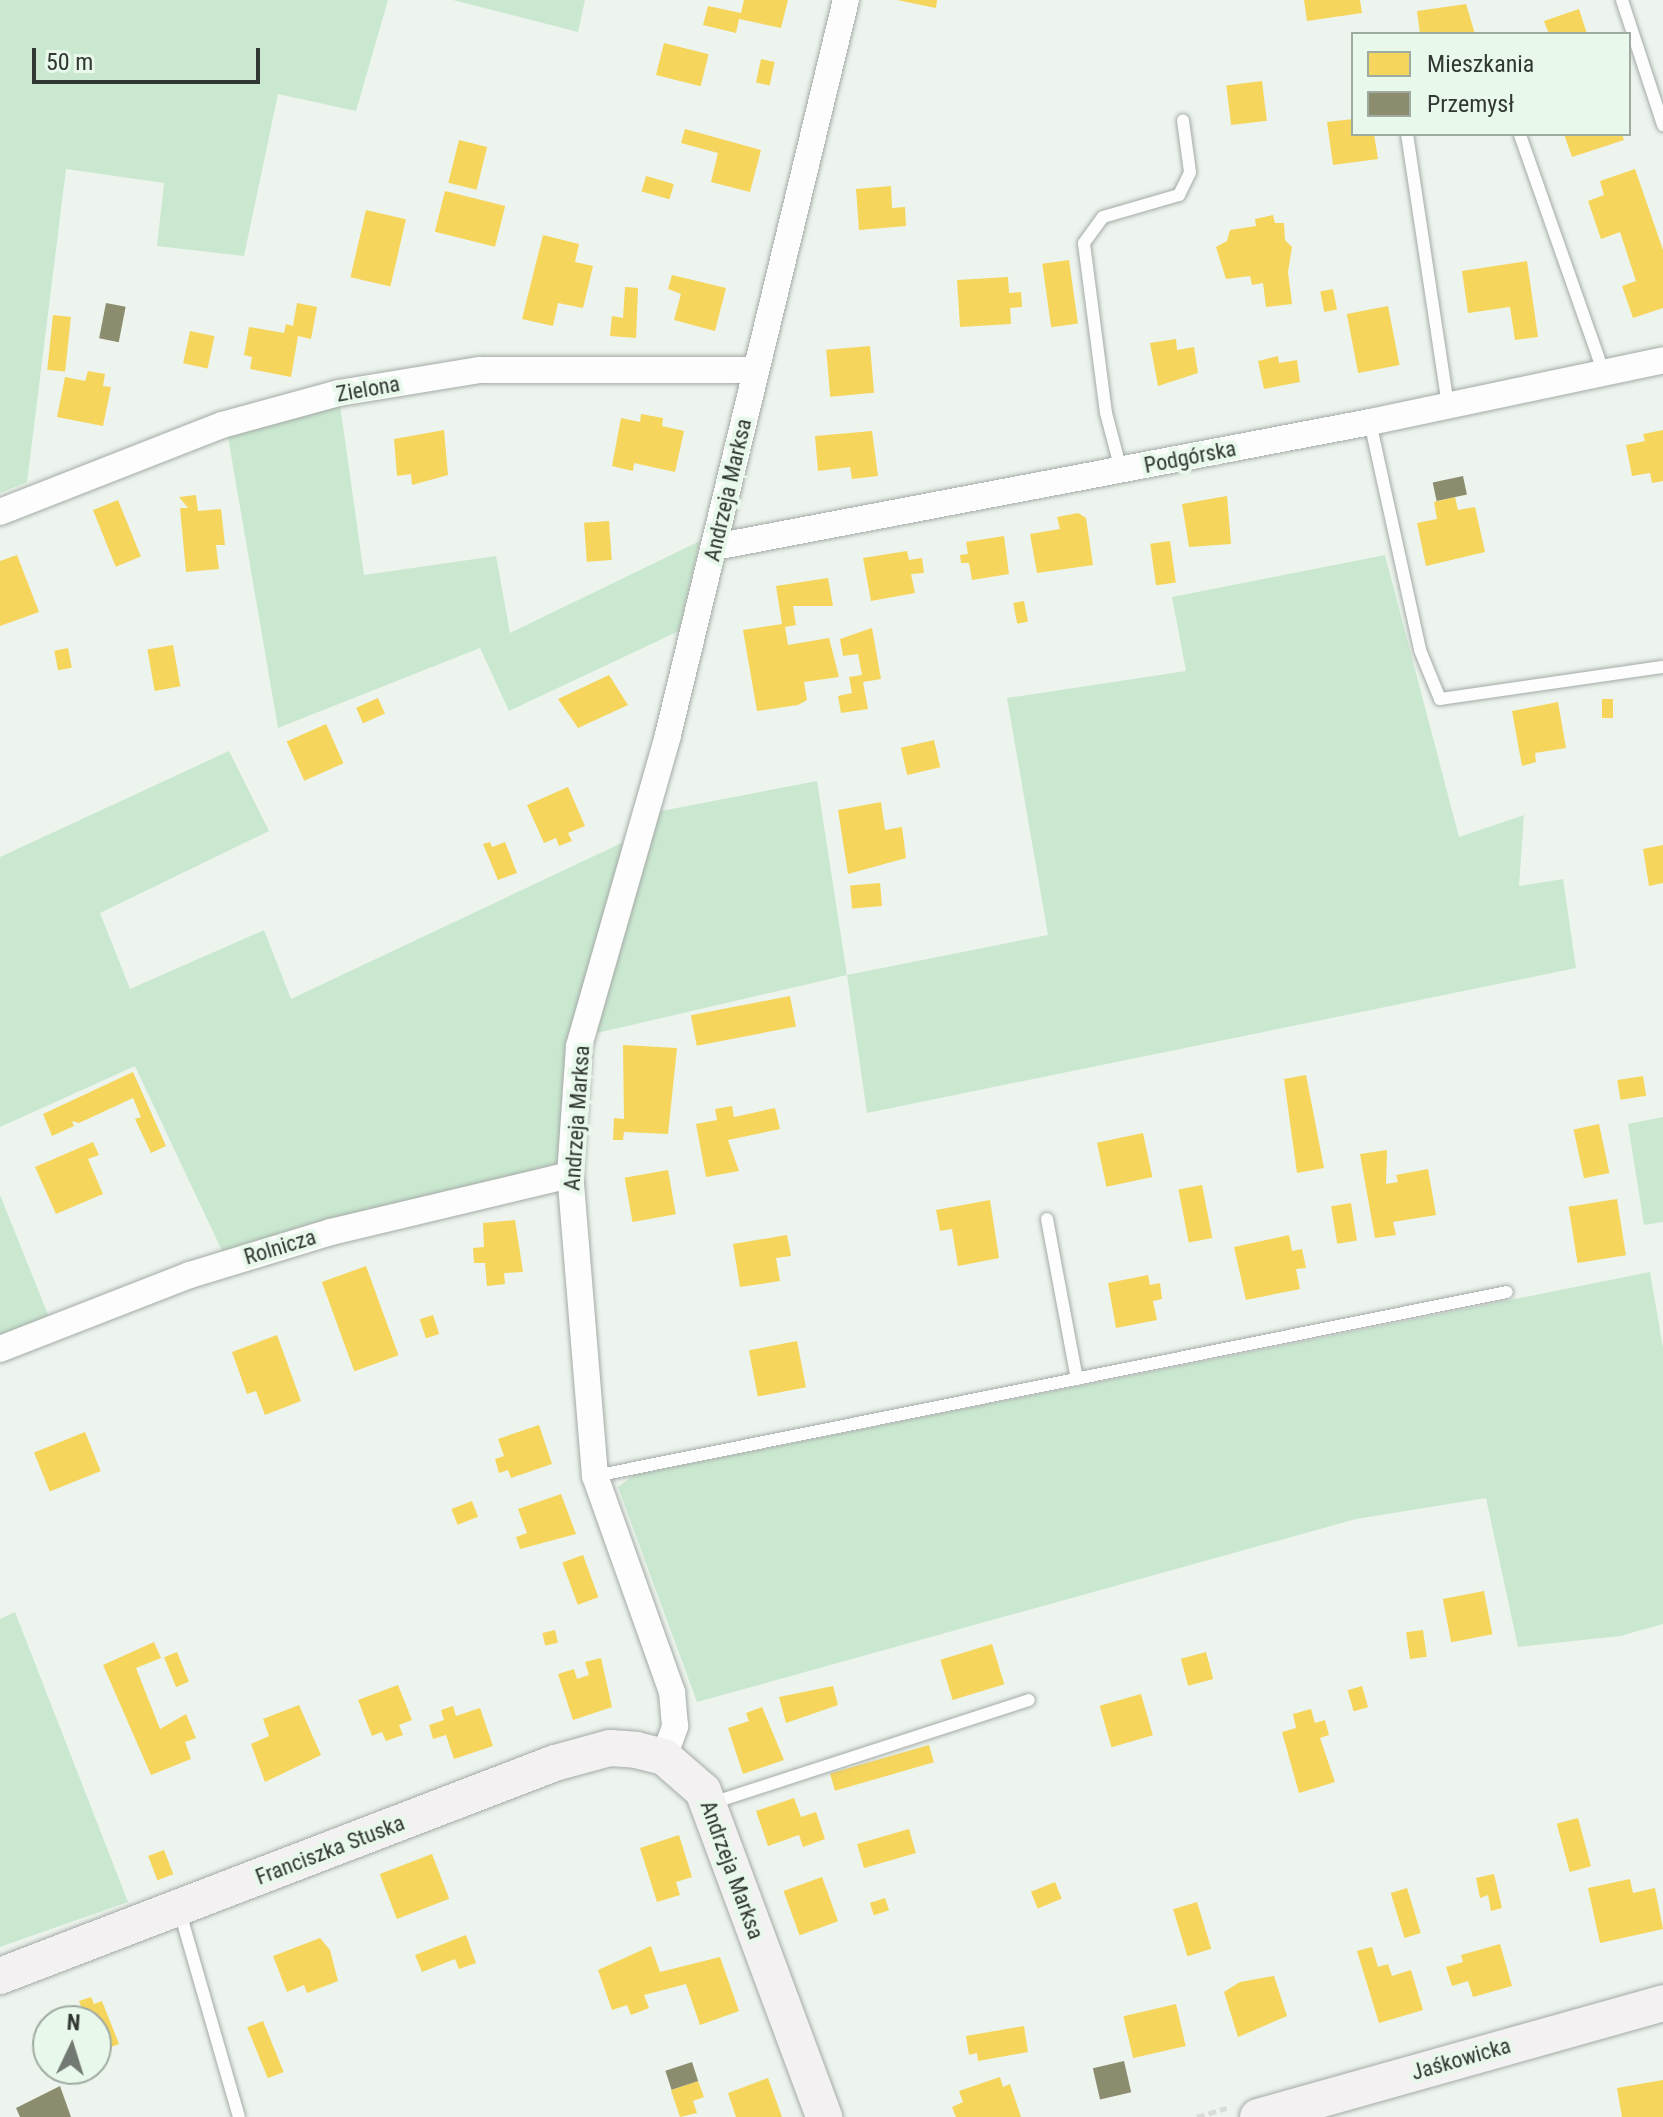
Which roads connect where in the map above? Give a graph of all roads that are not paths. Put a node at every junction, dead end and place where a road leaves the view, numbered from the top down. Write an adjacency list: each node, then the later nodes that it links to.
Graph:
1 (846, 0): 8 (street, Andrzeja Marksa)
2 (1622, 0): 4 (lane)
3 (1183, 120): 12 (lane)
4 (1663, 125)
5 (1407, 136): 10 (lane)
6 (1520, 136): 9 (lane)
7 (1663, 360): 9 (street, Podgórska)
8 (756, 370): 13 (street, Zielona); 14 (street, Andrzeja Marksa)
9 (1604, 373): 10 (street, Podgórska)
10 (1448, 406): 11 (street, Podgórska)
11 (1370, 422): 12 (street, Podgórska); 15 (lane)
12 (1121, 471): 14 (street, Podgórska)
13 (0, 512)
14 (715, 547): 16 (street, Andrzeja Marksa)
15 (1663, 667)
16 (570, 1175): 19 (street, Rolnicza); 21 (street, Andrzeja Marksa)
17 (1047, 1219): 20 (lane)
18 (1507, 1292): 20 (lane)
19 (0, 1349)
20 (1077, 1379): 21 (lane)
21 (595, 1476): 23 (street, Andrzeja Marksa)
22 (1029, 1700): 24 (lane)
23 (664, 1757): 24 (street, Andrzeja Marksa); 25 (street, Franciszka Stuska)
24 (709, 1804): 29 (street, Andrzeja Marksa)
25 (179, 1908): 26 (street, Franciszka Stuska); 28 (lane)
26 (0, 1976)
27 (1663, 2003): 30 (street, Jaśkowicka)
28 (239, 2117)
29 (824, 2117)
30 (1258, 2117)

